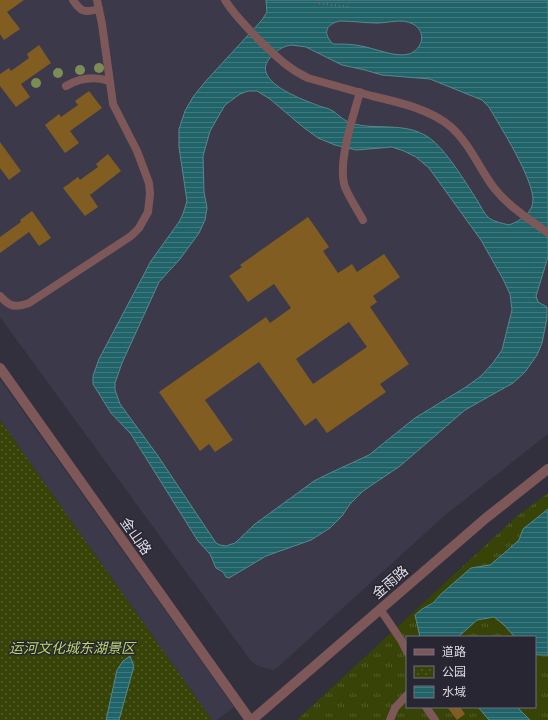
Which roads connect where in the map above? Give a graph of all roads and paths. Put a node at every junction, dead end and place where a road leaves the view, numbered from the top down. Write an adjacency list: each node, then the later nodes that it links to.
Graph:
1 (73, 0): 6 (lane)
2 (97, 0): 6 (lane)
3 (225, 0): 9 (lane)
4 (318, 0): 5 (path)
5 (349, 0)
6 (98, 9): 7 (lane)
7 (109, 81): 8 (lane); 12 (lane)
8 (66, 86)
9 (360, 92): 10 (lane); 11 (lane)
10 (363, 220)
11 (548, 233)
12 (0, 296)
13 (0, 368): 19 (street, 金山路)
14 (548, 469): 15 (street, 金雨路)
15 (380, 609): 16 (lane); 19 (street, 金雨路)
16 (406, 650)
17 (406, 696): 20 (lane)
18 (427, 708): 21 (lane)
19 (251, 720)
20 (390, 720)
21 (435, 720)

